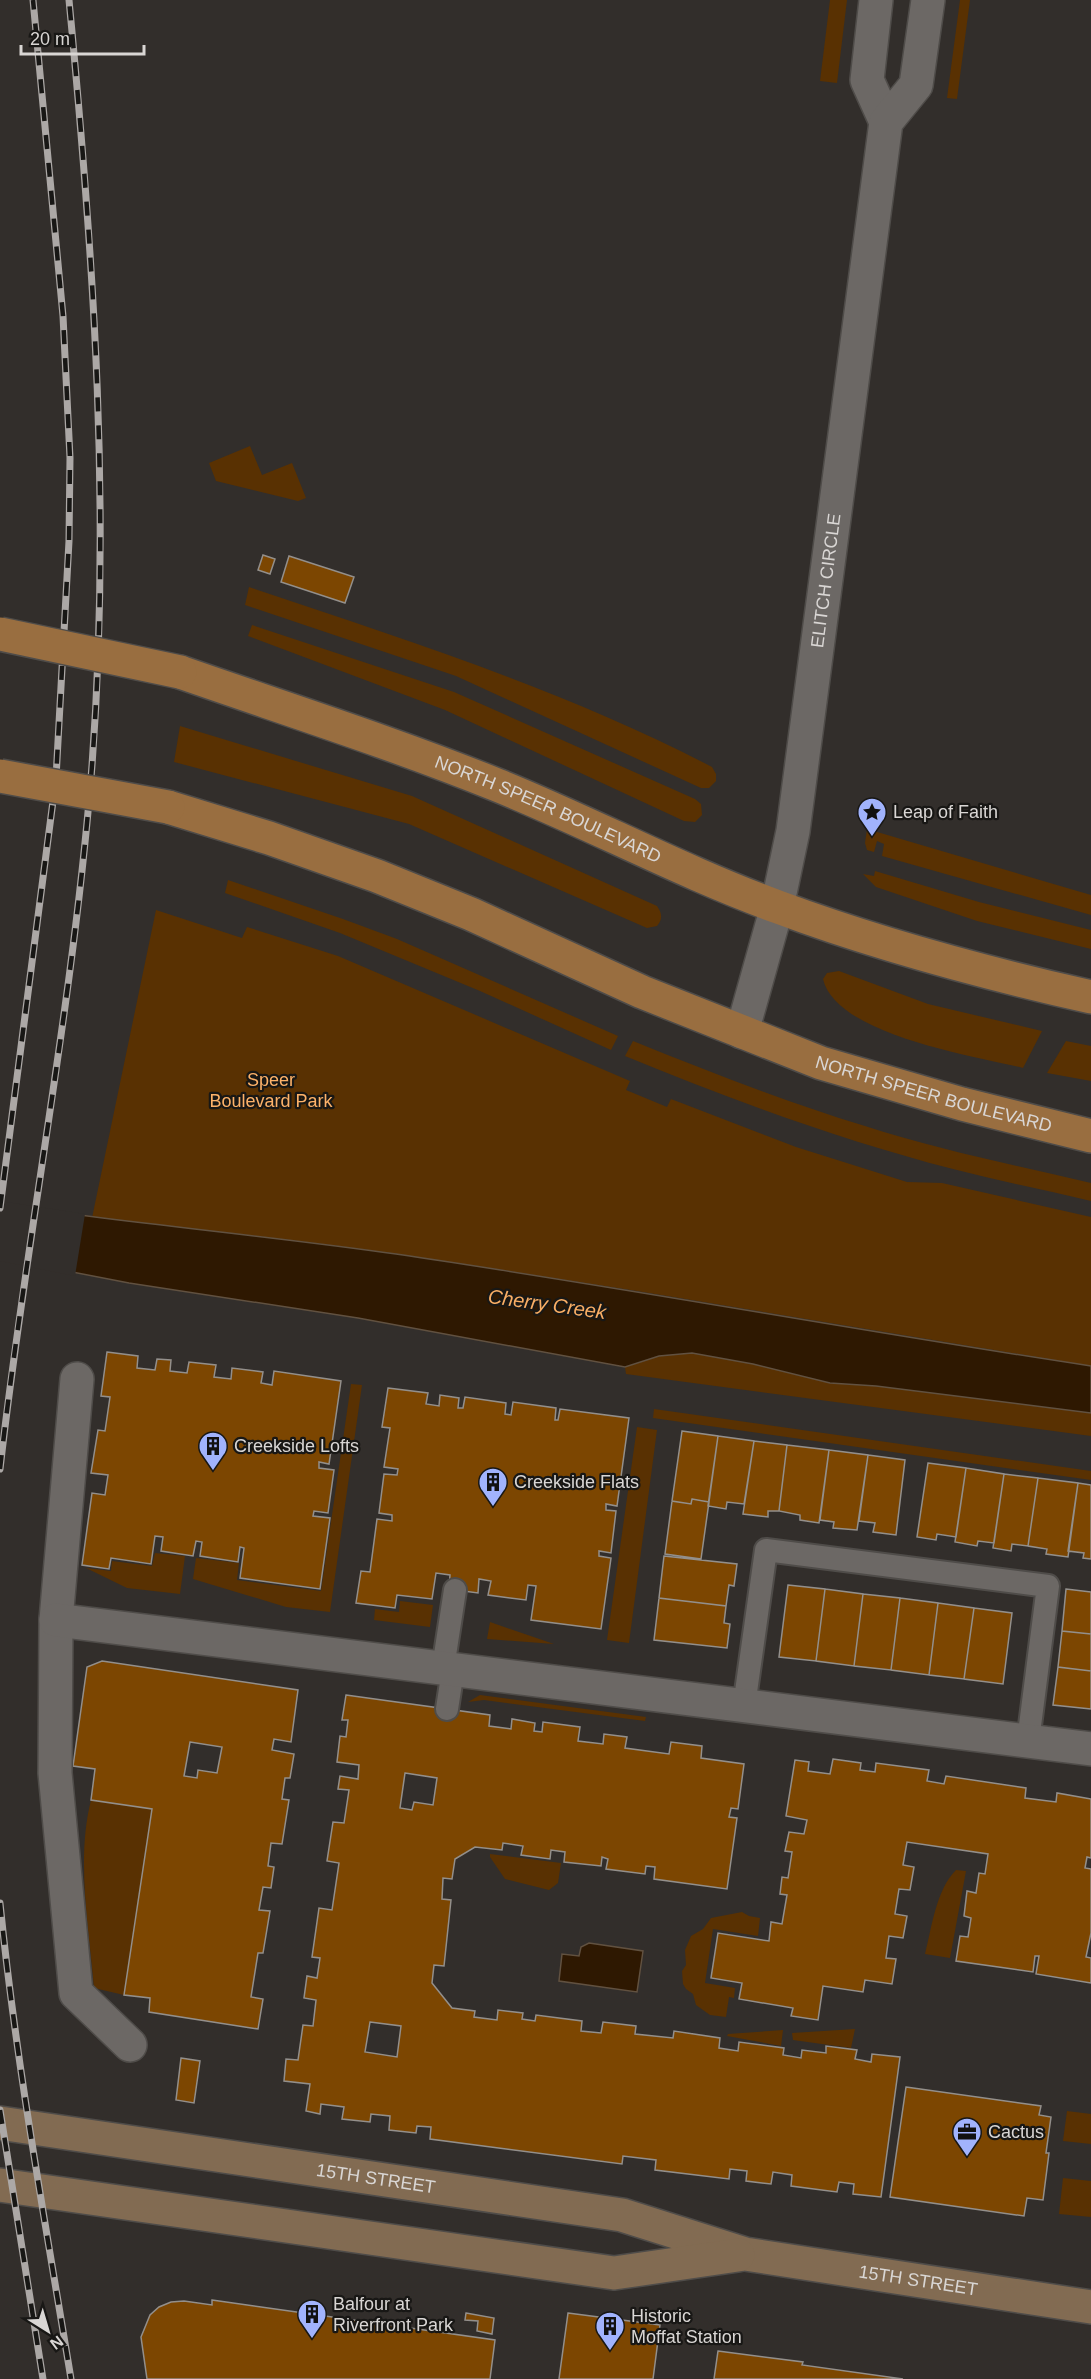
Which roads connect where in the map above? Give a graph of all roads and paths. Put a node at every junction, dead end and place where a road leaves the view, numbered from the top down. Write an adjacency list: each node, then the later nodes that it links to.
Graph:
1 (876, 0): 3 (street)
2 (928, 0): 3 (street)
3 (886, 122): 6 (street, ELITCH CIRCLE)
4 (0, 634): 6 (main road, NORTH SPEER BOULEVARD, bridge)
5 (0, 776): 8 (main road, NORTH SPEER BOULEVARD, bridge)
6 (777, 907): 7 (main road, NORTH SPEER BOULEVARD); 8 (street, ELITCH CIRCLE)
7 (1091, 997)
8 (742, 1032): 9 (main road, NORTH SPEER BOULEVARD)
9 (1091, 1136)
10 (77, 1379): 12 (street)
11 (455, 1590): 13 (lane)
12 (56, 1620): 13 (street); 18 (street)
13 (448, 1669): 14 (street); 15 (lane)
14 (744, 1706): 16 (street); 16 (lane)
15 (447, 1709)
16 (1028, 1741): 17 (street)
17 (1091, 1749)
18 (130, 2045)
19 (0, 2123): 21 (main road, 15TH STREET)
20 (0, 2185): 21 (main road, 15TH STREET)
21 (745, 2254): 22 (main road, 15TH STREET)
22 (1091, 2307)

